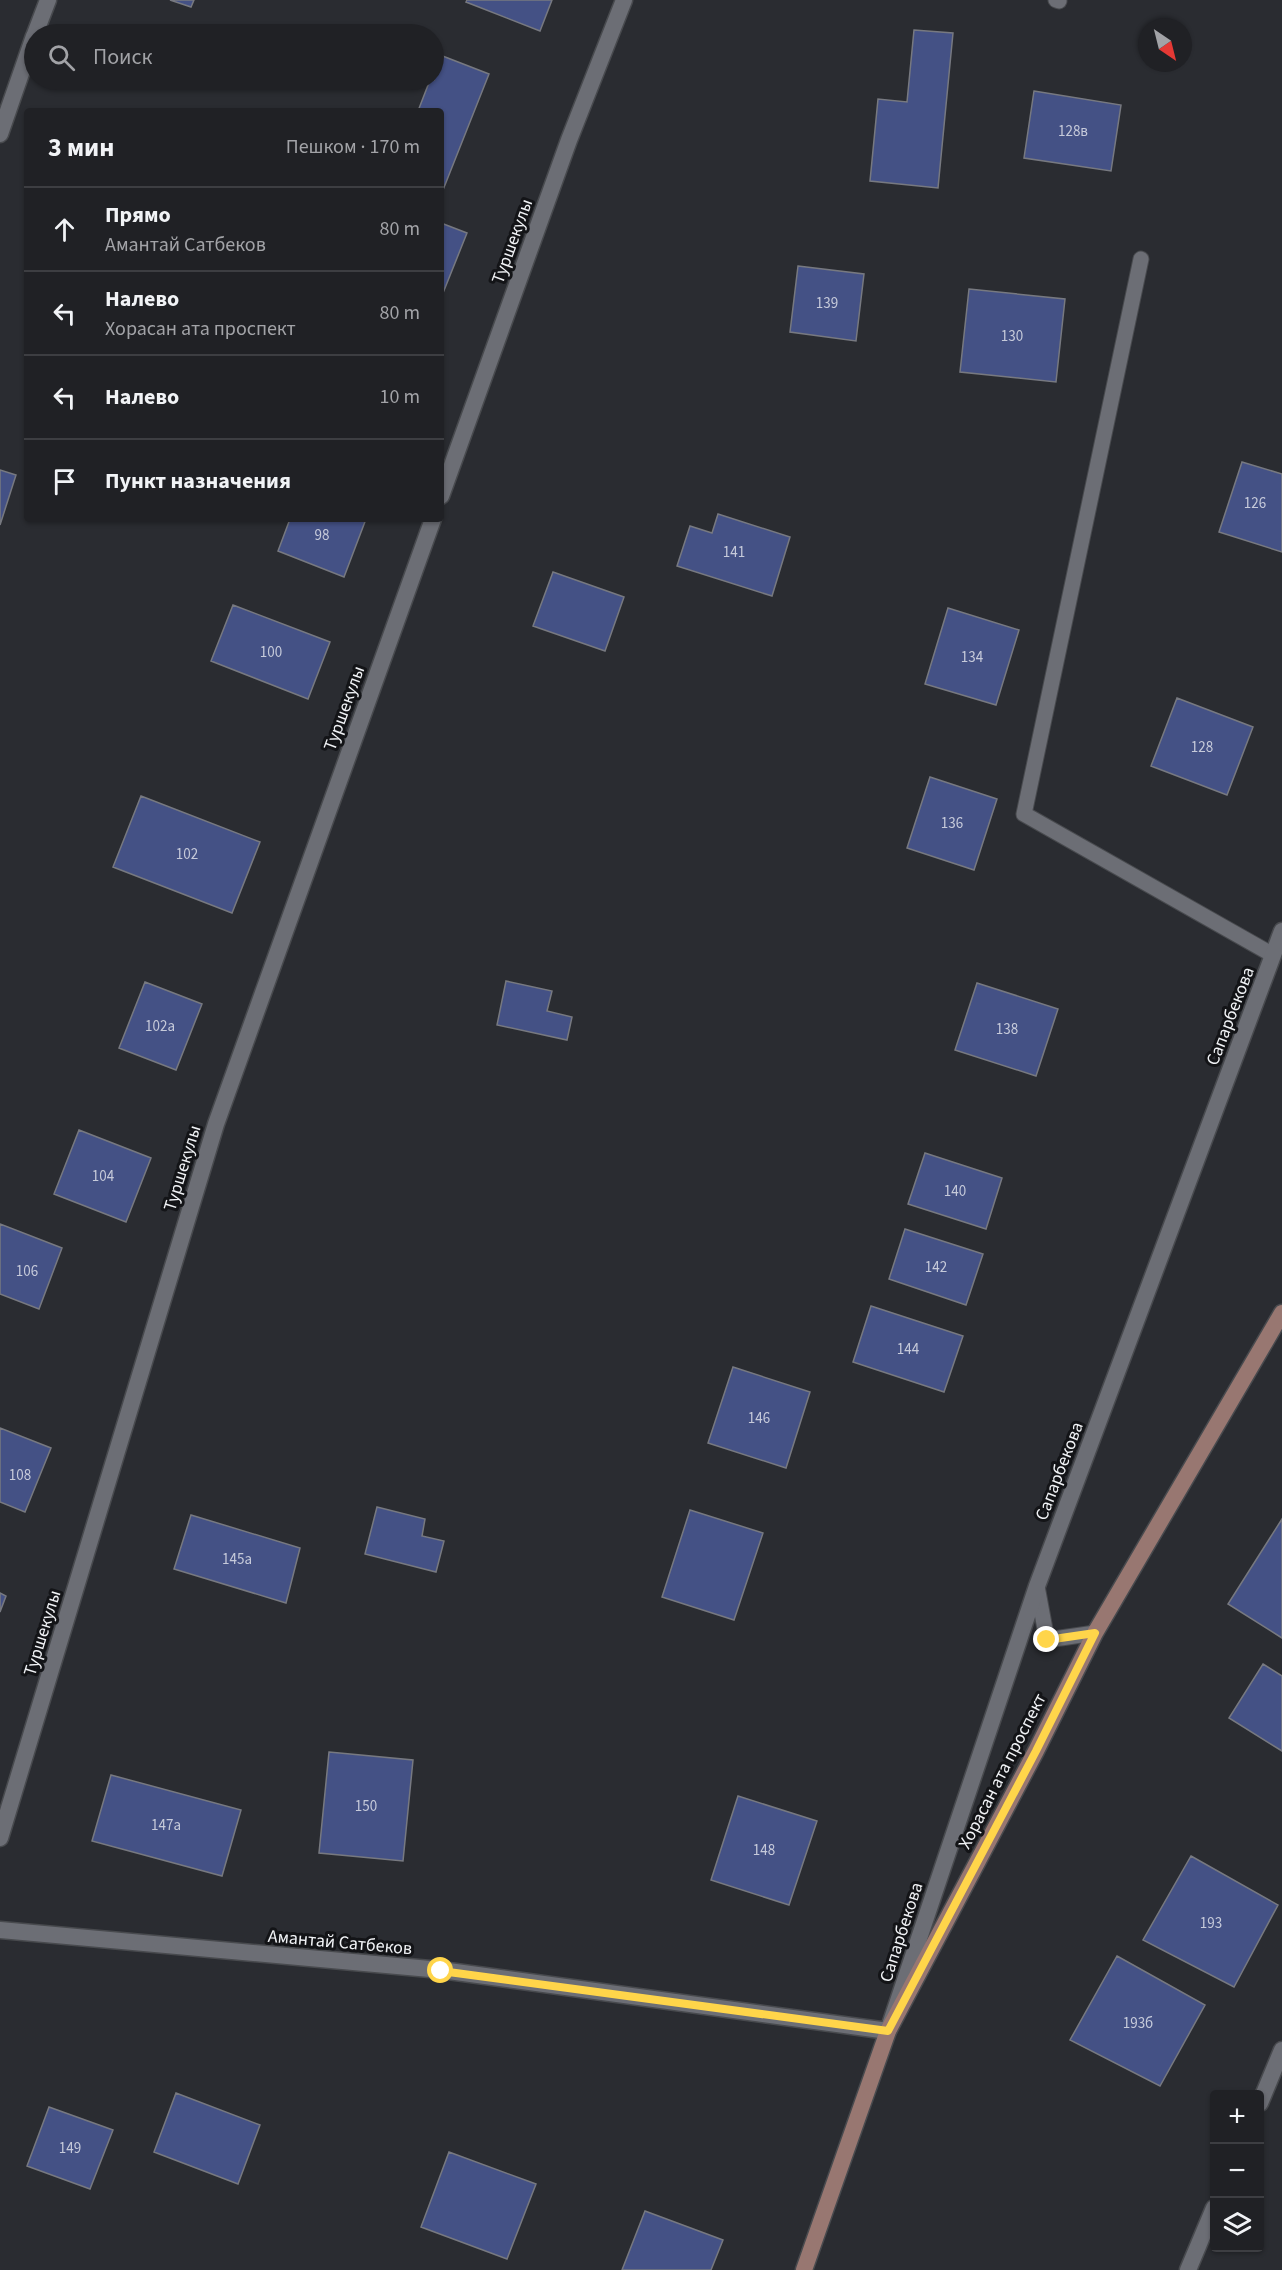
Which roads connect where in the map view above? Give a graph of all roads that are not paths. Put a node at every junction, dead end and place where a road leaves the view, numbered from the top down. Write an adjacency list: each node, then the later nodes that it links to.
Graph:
1 (48, 0): 3 (street)
2 (624, 0): 7 (street, Туршекулы)
3 (39, 24)
4 (24, 66): 5 (street)
5 (0, 134)
6 (1141, 259): 10 (lane)
7 (444, 488)
8 (432, 522): 14 (street, Туршекулы)
9 (1282, 931): 10 (street, Сапарбекова)
10 (1274, 955): 12 (street, Сапарбекова)
11 (1282, 1312): 13 (main road, Хорасан ата проспект)
12 (1037, 1586): 13 (lane); 16 (street, Сапарбекова)
13 (1095, 1633): 16 (main road, Хорасан ата проспект)
14 (0, 1838)
15 (0, 1930): 16 (street, Амантай Сатбеков)
16 (888, 2031): 20 (main road, Хорасан ата проспект)
17 (1282, 2050): 18 (street)
18 (1264, 2093)
19 (1210, 2219): 21 (street)
20 (804, 2270)
21 (1188, 2270)

